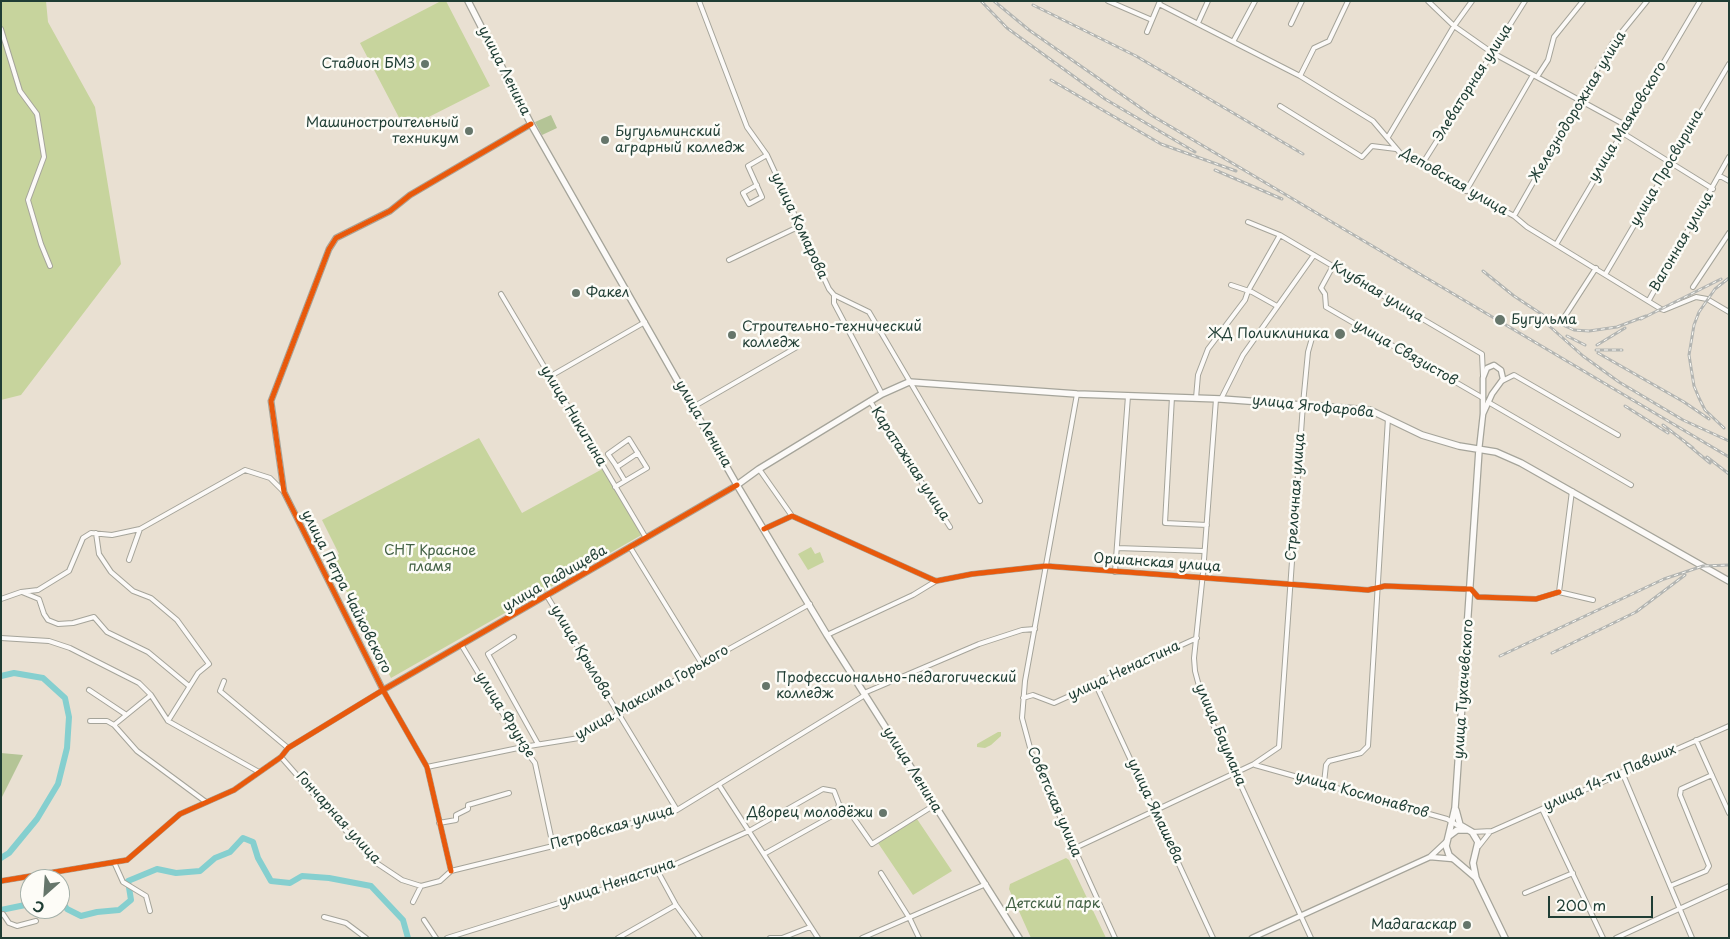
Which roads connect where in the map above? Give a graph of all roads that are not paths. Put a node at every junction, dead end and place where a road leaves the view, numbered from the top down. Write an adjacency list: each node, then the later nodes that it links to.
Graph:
1 (468, 1): 29 (main road, улица Ленина)
2 (699, 1): 34 (street, улица Комарова)
3 (1108, 1): 15 (street)
4 (1208, 1): 16 (street)
5 (1255, 1): 21 (street)
6 (1302, 1): 17 (street)
7 (1348, 1): 25 (street)
8 (1428, 1): 18 (street)
9 (1472, 1): 18 (street)
10 (1525, 1): 22 (street, Элеваторная улица)
11 (1583, 1): 26 (street)
12 (1647, 1): 27 (street, Железнодорожная улица)
13 (1700, 1): 30 (street, улица Маяковского)
14 (1159, 3): 15 (street); 16 (street, Деповская улица)
15 (1152, 20): 20 (street)
16 (1198, 23): 21 (street, Деповская улица)
17 (1291, 24)
18 (1454, 26): 22 (street); 32 (street)
19 (1, 29): 51 (street)
20 (1147, 32)
21 (1234, 40): 25 (street, Деповская улица)
22 (1491, 52): 24 (street); 37 (street, Элеваторная улица)
23 (1729, 64): 36 (street, улица Просвирина)
24 (1533, 74): 26 (street); 42 (street)
25 (1300, 76): 32 (street, Деповская улица)
26 (1537, 77): 27 (street)
27 (1579, 101): 30 (street); 43 (street, Железнодорожная улица)
28 (1280, 106): 33 (street)
29 (531, 124): 64 (main road, улица Ленина); 97 (street, улица Петра Чайковского)
30 (1627, 126): 31 (street, улица Маяковского)
31 (1621, 132): 36 (street); 48 (street, улица Маяковского)
32 (1388, 137): 33 (street, Деповская улица)
33 (1396, 149): 37 (street, Деповская улица)
34 (767, 155): 40 (street); 45 (street, улица Комарова)
35 (1729, 157): 38 (street, Вагонная улица)
36 (1670, 163): 41 (street); 54 (street, улица Просвирина)
37 (1421, 166): 42 (street, Деповская улица)
38 (1720, 176): 39 (street); 41 (street, Вагонная улица)
39 (1729, 181)
40 (757, 185): 40 (street)
41 (1713, 189): 60 (street, Вагонная улица)
42 (1466, 191): 43 (street, Деповская улица)
43 (1514, 216): 48 (street, Деповская улица)
44 (1248, 222): 47 (street, Клубная улица)
45 (800, 226): 50 (street); 59 (street, улица Комарова)
46 (1729, 232): 56 (street)
47 (1280, 235): 49 (street, Клубная улица); 57 (street)
48 (1557, 243): 53 (street, Деповская улица)
49 (1314, 255): 52 (street, Клубная улица); 61 (street)
50 (729, 260)
51 (50, 266)
52 (1333, 266): 68 (street, Клубная улица); 77 (street, улица Связистов)
53 (1596, 268): 54 (street, Деповская улица); 63 (street)
54 (1606, 273): 60 (street, Деповская улица)
55 (1231, 285): 57 (street)
56 (1693, 287)
57 (1248, 291): 61 (street); 76 (street)
58 (501, 294): 67 (street, улица Никитина)
59 (834, 295): 70 (street, улица Комарова); 72 (street)
60 (1649, 300): 62 (street, Деповская улица)
61 (1278, 306): 78 (street)
62 (1729, 312)
63 (1565, 316)
64 (645, 322): 67 (street); 82 (main road, улица Ленина)
65 (1312, 338): 81 (street, Стрелочная улица)
66 (797, 347): 82 (street)
67 (549, 377): 89 (street, улица Никитина)
68 (1483, 378): 69 (street); 77 (street)
69 (1502, 381): 80 (street); 85 (street)
70 (909, 382): 71 (main road, улица Радищева); 72 (main road, улица Радищева); 98 (street, улица Комарова)
71 (1037, 391): 73 (main road, улица Ягофарова)
72 (882, 394): 79 (main road, улица Радищева)
73 (1077, 394): 74 (main road, улица Ягофарова); 110 (street, Советская улица)
74 (1128, 396): 75 (main road, улица Ягофарова); 107 (street)
75 (1172, 397): 76 (main road, улица Ягофарова); 100 (street)
76 (1196, 398): 78 (main road, улица Ягофарова)
77 (1483, 398): 83 (street)
78 (1219, 399): 81 (main road, улица Ягофарова); 100 (street, улица Баумана)
79 (870, 401): 91 (main road, улица Радищева); 101 (street, Каратажная улица)
80 (1488, 402): 83 (street); 94 (street)
81 (1303, 404): 84 (main road, улица Ягофарова); 115 (street, Стрелочная улица)
82 (693, 407): 93 (main road, улица Ленина)
83 (1483, 414): 86 (street)
84 (1388, 418): 86 (main road, улица Ягофарова); 116 (street)
85 (1618, 435)
86 (1479, 450): 96 (main road, улица Ягофарова); 117 (main road, улица Тухачевского)
87 (608, 454): 88 (street); 89 (street); 90 (street)
88 (638, 454): 90 (street); 92 (street)
89 (599, 460): 95 (street, улица Никитина)
90 (616, 467): 92 (street)
91 (759, 469): 93 (main road, улица Радищева); 99 (street)
92 (625, 482): 95 (street)
93 (737, 484): 103 (main road, улица Ленина); 105 (street, улица Радищева)
94 (1631, 485)
95 (615, 487): 105 (street, улица Никитина)
96 (1572, 490): 114 (main road, улица Ягофарова); 119 (street)
97 (284, 492): 102 (street, улица Петра Чайковского); 135 (street, улица Петра Чайковского)
98 (980, 501)
99 (792, 516): 103 (street); 113 (street)
100 (1207, 525): 108 (street, улица Баумана)
101 (950, 527)
102 (140, 529): 104 (street, улица Петра Чайковского); 109 (street)
103 (764, 529): 123 (main road, улица Ленина)
104 (96, 533): 118 (street); 133 (street)
105 (646, 538): 106 (street, улица Радищева)
106 (630, 547): 120 (street, улица Радищева); 130 (street)
107 (1117, 548): 108 (street); 111 (street)
108 (1204, 552): 112 (street, улица Баумана)
109 (129, 560)
110 (1046, 566): 111 (street, Оршанская улица); 113 (street, Оршанская улица); 124 (street, Советская улица)
111 (1115, 572): 112 (street, Оршанская улица)
112 (1202, 579): 115 (street, Оршанская улица); 128 (street, улица Баумана)
113 (936, 581): 125 (street, Оршанская улица)
114 (1729, 581)
115 (1290, 584): 116 (street, Оршанская улица); 150 (street, Стрелочная улица)
116 (1378, 588): 117 (street, Оршанская улица); 156 (street)
117 (1471, 589): 119 (street, Оршанская улица); 162 (main road, улица Тухачевского)
118 (21, 592): 121 (street); 133 (street)
119 (1559, 592): 122 (street)
120 (547, 596): 129 (street, улица Радищева); 140 (street, улица Крылова)
121 (1, 599)
122 (1593, 600)
123 (810, 604): 125 (main road, улица Ленина); 130 (street, улица Максима Горького)
124 (1035, 629): 137 (street, Петровская улица); 138 (street, Советская улица)
125 (827, 635): 137 (main road, улица Ленина)
126 (514, 637): 146 (street)
127 (1, 638): 136 (street)
128 (1197, 638): 132 (street, улица Ненастина); 154 (street, улица Баумана)
129 (462, 646): 135 (street, улица Радищева); 147 (street, улица Фрунзе)
130 (702, 664): 140 (street, улица Максима Горького)
131 (224, 681): 148 (street)
132 (1096, 685): 138 (street, улица Ненастина); 165 (street, улица Ямашева)
133 (189, 686): 141 (street)
134 (89, 690): 139 (street)
135 (382, 690): 148 (street); 151 (street, улица Петра Чайковского)
136 (151, 694): 139 (street); 141 (street)
137 (864, 694): 157 (street, Петровская улица); 161 (main road, улица Ленина)
138 (1023, 698): 175 (street, Советская улица)
139 (125, 714): 143 (street)
140 (617, 714): 146 (street, улица Максима Горького); 164 (street, улица Крылова)
141 (168, 720): 152 (street)
142 (90, 721): 143 (street)
143 (114, 725): 159 (street)
144 (1729, 726): 145 (street, улица 14-ти Павших)
145 (1696, 740): 153 (street, улица 14-ти Павших); 155 (street)
146 (538, 744): 147 (street, улица Максима Горького)
147 (523, 747): 151 (street, улица Максима Горького); 173 (street, улица Фрунзе)
148 (288, 748): 149 (street)
149 (281, 757): 152 (street); 188 (street, Гончарная улица)
150 (1254, 764): 154 (street); 156 (street, улица Космонавтов)
151 (426, 767): 167 (street, улица Петра Чайковского)
152 (259, 772): 159 (street)
153 (1622, 772): 163 (street, улица 14-ти Павших); 189 (street)
154 (1234, 773): 165 (street); 198 (street, улица Баумана)
155 (1712, 775): 166 (street); 189 (street)
156 (1324, 783): 168 (street, улица Космонавтов)
157 (719, 785): 164 (street, Петровская улица); 169 (street)
158 (509, 793): 167 (street)
159 (206, 802): 180 (street)
160 (839, 804): 161 (street); 169 (street, улица Ненастина); 176 (street)
161 (934, 806): 187 (main road, улица Ленина)
162 (1455, 808): 168 (main road, улица Тухачевского); 170 (main road)
163 (1542, 809): 171 (street, улица 14-ти Павших); 184 (street)
164 (677, 810): 173 (street, Петровская улица)
165 (1155, 810): 175 (street); 214 (street, улица Ямашева)
166 (1729, 813)
167 (439, 822): 181 (street, улица Петра Чайковского)
168 (1452, 822): 170 (street, улица Космонавтов); 172 (main road, улица Тухачевского)
169 (749, 831): 176 (street); 182 (street, улица Ненастина)
170 (1469, 831): 171 (street); 172 (main road); 174 (main road)
171 (1492, 831): 174 (street)
172 (1447, 838): 178 (street); 179 (main road)
173 (553, 846): 181 (street, Петровская улица)
174 (1478, 847): 177 (main road)
175 (1073, 848): 213 (street, Советская улица)
176 (764, 854): 202 (street)
177 (1476, 854): 179 (main road); 185 (main road)
178 (1430, 857): 179 (street); 198 (street)
179 (1454, 860): 185 (main road)
180 (114, 862): 186 (street); 195 (street)
181 (451, 871): 188 (street)
182 (658, 872): 193 (street); 205 (street, улица Ненастина)
183 (882, 873): 199 (street)
184 (1573, 873): 191 (street); 218 (street)
185 (1476, 878): 217 (main road)
186 (1, 881)
187 (986, 884): 199 (street); 212 (main road, улица Ленина)
188 (422, 886): 192 (street)
189 (1670, 886): 194 (street)
190 (1729, 886): 194 (street)
191 (1525, 893)
192 (413, 902)
193 (676, 905): 206 (street); 207 (street)
194 (1679, 908): 219 (street); 220 (street)
195 (150, 911)
196 (1, 915): 201 (street)
197 (324, 917): 203 (street)
198 (1300, 917): 215 (street); 216 (street, улица Баумана)
199 (910, 918): 210 (street); 211 (street)
200 (424, 920): 204 (street)
201 (36, 921)
202 (810, 927): 208 (street); 209 (street)
203 (366, 938)
204 (436, 938)
205 (447, 938)
206 (618, 938)
207 (700, 938)
208 (770, 938)
209 (818, 938)
210 (862, 938)
211 (919, 938)
212 (1019, 938)
213 (1115, 938)
214 (1213, 938)
215 (1252, 938)
216 (1311, 938)
217 (1504, 938)
218 (1603, 938)
219 (1616, 938)
220 (1692, 938)

